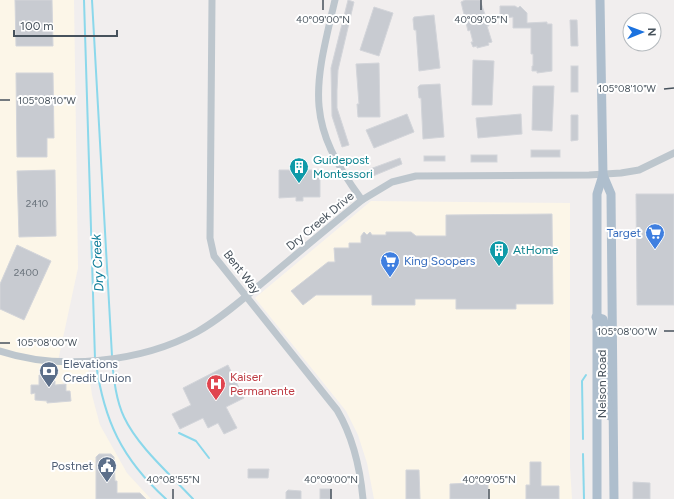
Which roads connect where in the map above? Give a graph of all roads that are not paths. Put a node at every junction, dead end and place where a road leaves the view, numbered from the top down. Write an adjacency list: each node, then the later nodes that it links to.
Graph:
1 (212, 0): 7 (street, Bent Way)
2 (335, 0): 6 (street)
3 (600, 0): 5 (main road, Nelson Road)
4 (674, 153): 5 (street, Dry Creek Drive)
5 (603, 175): 6 (street, Dry Creek Drive); 8 (main road, Nelson Road); 10 (main road, Nelson Road)
6 (362, 200): 7 (street, Dry Creek Drive)
7 (246, 296): 9 (street, Dry Creek Drive); 11 (street, Bent Way)
8 (596, 316): 10 (main road); 12 (main road, Nelson Road)
9 (0, 352)
10 (614, 425): 13 (main road, Nelson Road)
11 (363, 499)
12 (597, 499)
13 (614, 499)

